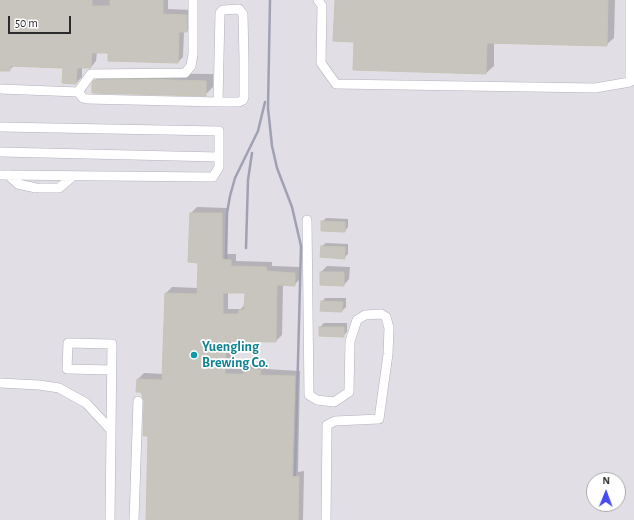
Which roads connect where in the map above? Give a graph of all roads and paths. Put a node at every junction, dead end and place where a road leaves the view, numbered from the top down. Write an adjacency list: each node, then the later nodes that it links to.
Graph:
1 (194, 0): 5 (lane)
2 (318, 0): 3 (lane)
3 (630, 0)
4 (0, 89): 5 (lane)
5 (78, 92): 6 (lane)
6 (218, 102): 6 (lane)
7 (0, 127): 9 (lane)
8 (0, 152): 9 (lane)
9 (219, 157): 11 (lane)
10 (4, 175): 11 (lane); 11 (lane)
11 (73, 176)
12 (307, 220): 19 (lane)
13 (112, 370): 13 (lane); 16 (lane)
14 (0, 383): 16 (lane)
15 (138, 402): 18 (lane)
16 (111, 430): 17 (lane)
17 (110, 520)
18 (134, 520)
19 (326, 520)

